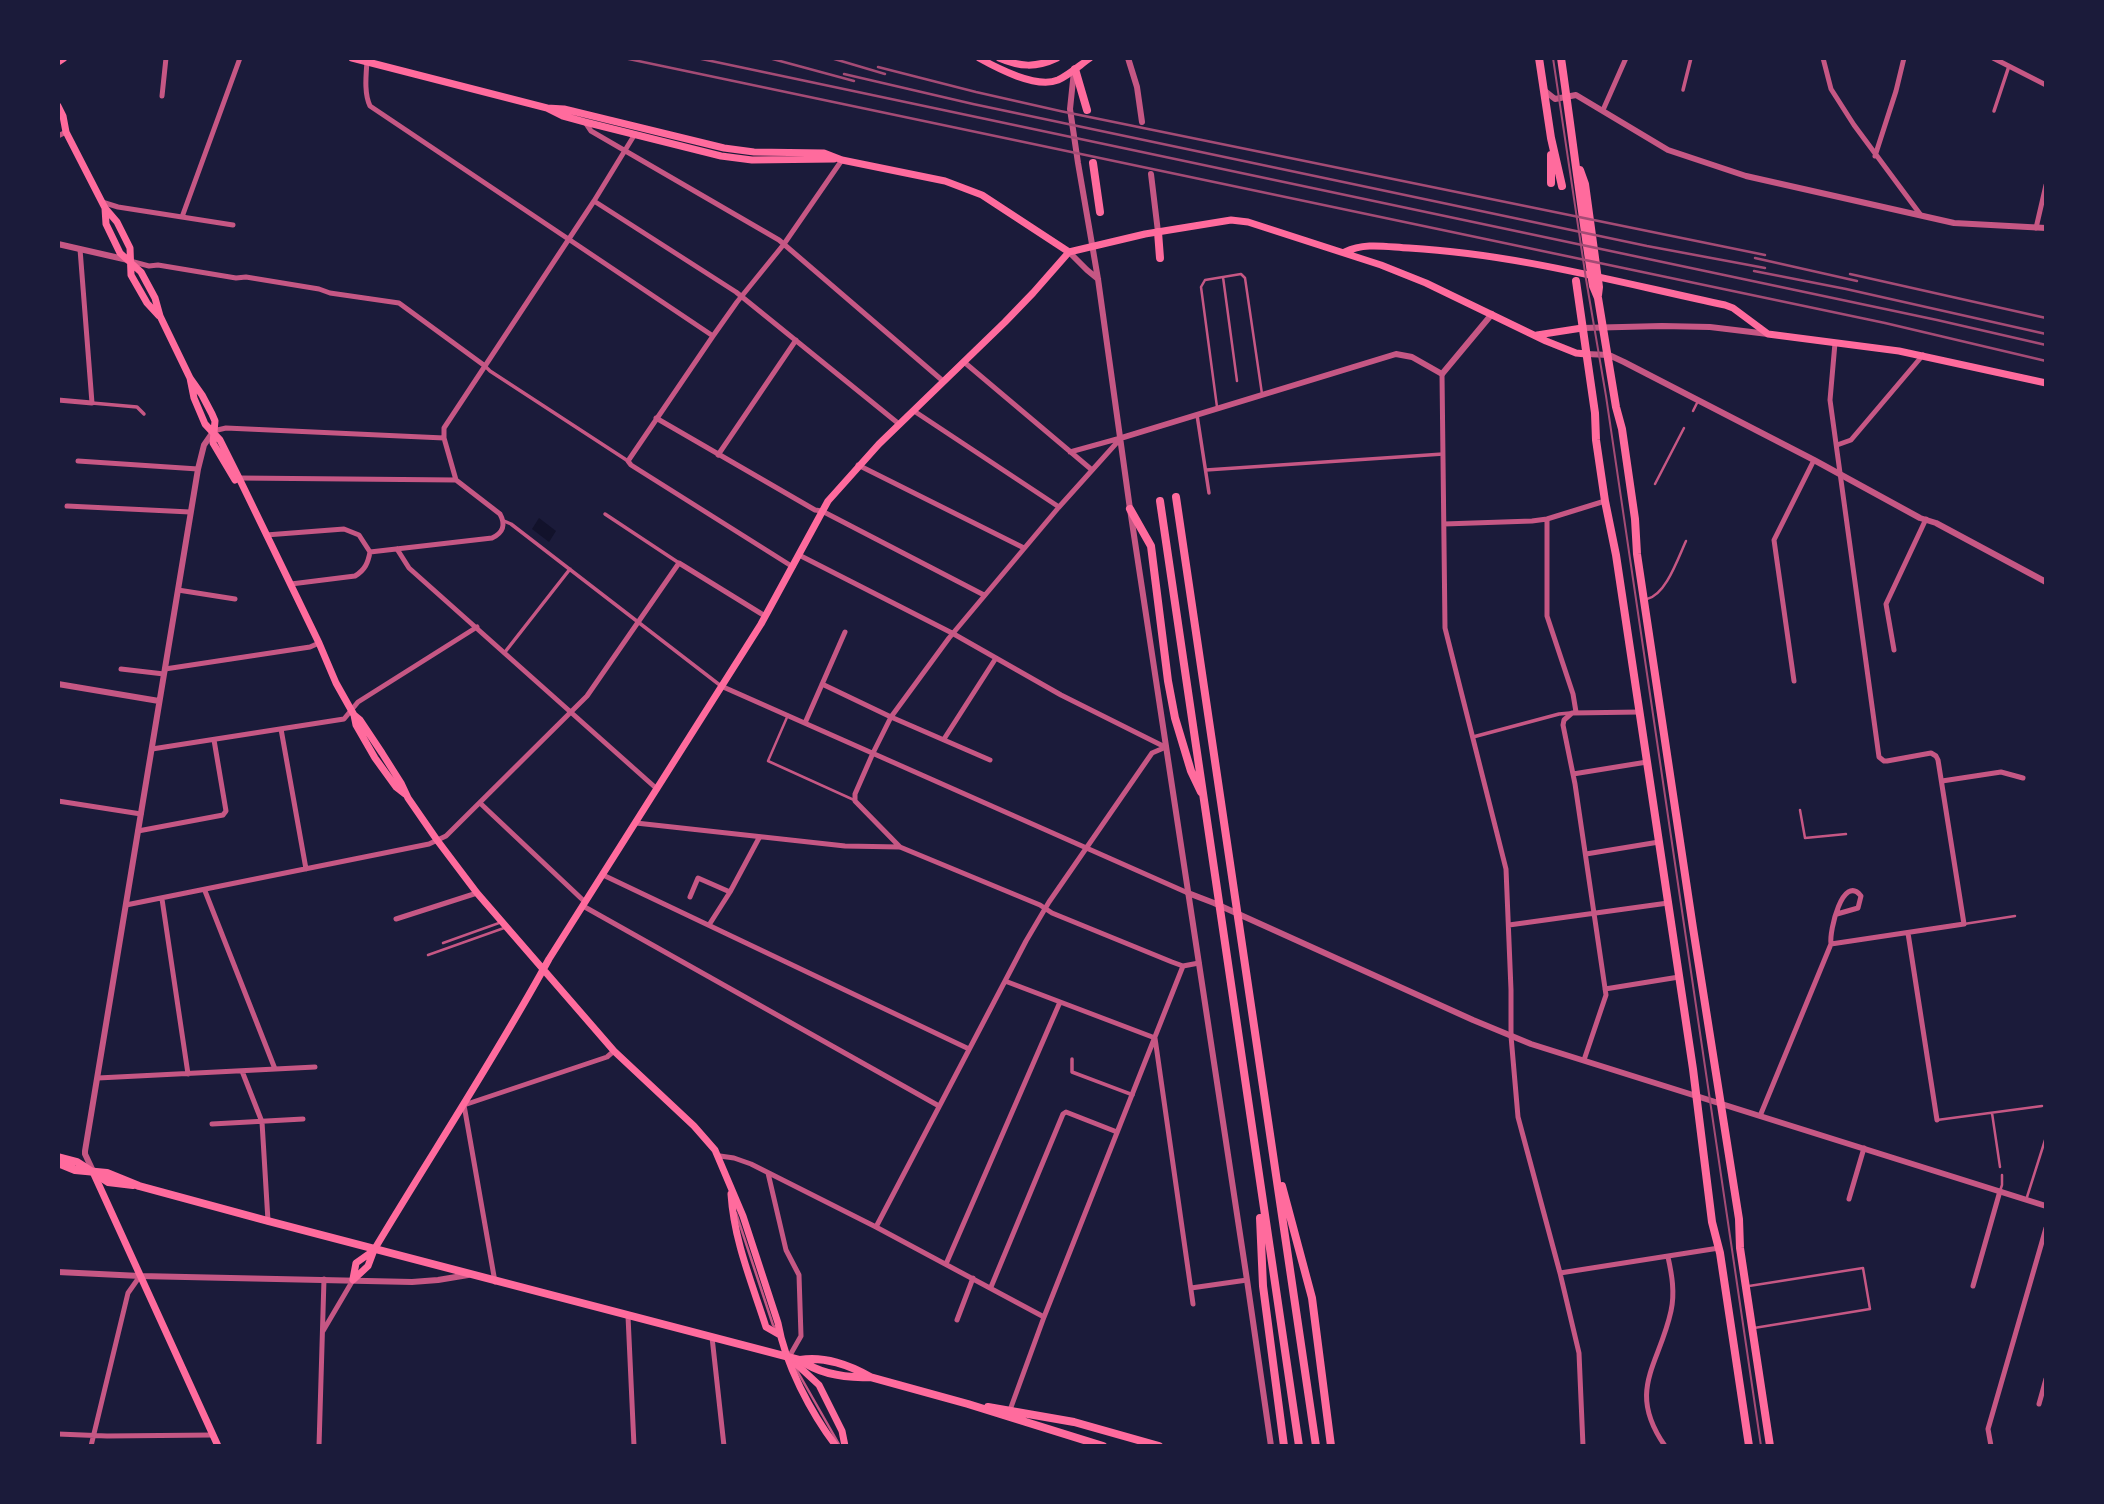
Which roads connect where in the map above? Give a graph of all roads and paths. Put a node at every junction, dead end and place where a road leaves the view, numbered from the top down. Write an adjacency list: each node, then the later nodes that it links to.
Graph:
1 (64, 58): 19 (main road)
2 (166, 58): 25 (street)
3 (240, 58): 54 (street)
4 (352, 58): 18 (main road)
5 (979, 58): 21 (main road)
6 (999, 58): 7 (main road)
7 (1057, 58)
8 (1073, 58): 21 (main road)
9 (1090, 58): 21 (main road)
10 (1128, 58): 33 (street)
11 (1539, 58): 23 (main road)
12 (1561, 58): 26 (main road)
13 (1626, 58): 30 (street)
14 (1691, 58): 24 (street)
15 (1823, 58): 43 (street)
16 (1904, 58): 43 (street)
17 (1993, 58): 20 (street)
18 (367, 61): 28 (main road); 59 (street)
19 (58, 62)
20 (2009, 66): 22 (street); 31 (street)
21 (1075, 69): 29 (main road); 62 (street)
22 (2046, 85)
23 (1544, 90): 26 (street); 39 (main road)
24 (1683, 90)
25 (162, 96)
26 (1567, 97): 30 (street); 74 (main road)
27 (58, 106): 36 (main road)
28 (547, 108): 32 (main road); 35 (main road)
29 (1087, 110)
30 (1603, 110): 53 (street)
31 (1994, 111)
32 (585, 122): 37 (main road); 42 (street)
33 (1142, 122)
34 (58, 126): 36 (main road)
35 (653, 131): 37 (main road); 44 (main road)
36 (66, 132): 38 (street); 51 (main road)
37 (635, 134): 40 (main road); 42 (street)
38 (58, 136)
39 (1551, 138): 47 (main road); 49 (main road)
40 (677, 145): 41 (main road); 44 (main road)
41 (695, 146)
42 (626, 152): 50 (street); 61 (street)
43 (1875, 156): 53 (street)
44 (842, 160): 61 (street); 64 (main road)
45 (1093, 163): 52 (main road)
46 (1152, 174): 58 (street)
47 (1551, 183)
48 (2046, 185): 56 (street)
49 (1562, 186)
50 (594, 201): 59 (street); 71 (street)
51 (103, 205): 54 (street); 67 (main road)
52 (1100, 212)
53 (1920, 214): 56 (street)
54 (182, 217): 55 (street)
55 (233, 225)
56 (2036, 228): 57 (street)
57 (2046, 228)
58 (1158, 232): 62 (main road); 65 (main road); 66 (main road)
59 (569, 239): 77 (street); 84 (street)
60 (58, 244): 63 (street)
61 (784, 244): 71 (street); 86 (street)
62 (1092, 247): 64 (main road); 69 (street)
63 (79, 249): 67 (street); 92 (street)
64 (1069, 252): 69 (street); 83 (main road)
65 (1345, 252): 72 (main road); 75 (main road)
66 (1160, 258)
67 (130, 261): 84 (street); 101 (main road)
68 (1223, 277): 87 (lane); 89 (lane); 93 (lane)
69 (1098, 278): 103 (street)
70 (1576, 281): 73 (main road)
71 (741, 296): 77 (street); 78 (street)
72 (1492, 314): 76 (main road); 85 (street)
73 (1582, 328): 74 (street); 76 (main road); 80 (main road)
74 (1604, 328): 75 (street); 81 (main road)
75 (1769, 334): 79 (main road)
76 (1536, 335): 80 (main road)
77 (712, 336): 98 (street)
78 (796, 340): 99 (street); 107 (street)
79 (1835, 343): 82 (main road); 104 (street)
80 (1587, 354): 81 (street); 123 (main road)
81 (1609, 355): 91 (street); 148 (main road)
82 (1923, 355): 88 (main road); 104 (street)
83 (964, 362): 86 (main road); 105 (street)
84 (485, 366): 102 (street); 110 (street)
85 (1442, 374): 89 (street); 106 (street)
86 (943, 381): 94 (main road)
87 (1237, 381)
88 (2046, 383)
89 (1262, 394): 93 (street)
90 (58, 400): 92 (street)
91 (1698, 401): 95 (lane); 108 (street)
92 (92, 403): 97 (street)
93 (1217, 407): 96 (street)
94 (914, 411): 99 (main road); 125 (street)
95 (1693, 411)
96 (1197, 413): 103 (street); 114 (street)
97 (144, 414)
98 (656, 418): 107 (street); 110 (street)
99 (899, 424): 111 (main road)
100 (1684, 428): 118 (lane)
101 (213, 432): 102 (street); 112 (street); 116 (main road); 119 (main road)
102 (444, 438): 117 (street)
103 (1121, 438): 105 (street); 113 (street); 126 (street)
104 (1837, 445): 115 (street)
105 (1070, 453): 113 (street)
106 (1443, 454): 114 (street); 133 (street)
107 (718, 455): 127 (street)
108 (1814, 460): 115 (street); 160 (street)
109 (78, 461): 112 (street)
110 (628, 461): 141 (street)
111 (858, 465): 127 (main road); 136 (street)
112 (198, 469): 128 (street)
113 (1092, 470): 125 (street)
114 (1206, 470): 120 (street)
115 (1840, 475): 131 (street); 183 (street)
116 (239, 478): 117 (street); 119 (main road)
117 (456, 480): 132 (street)
118 (1655, 484)
119 (244, 491): 134 (main road)
120 (1209, 493)
121 (1176, 497): 257 (main road)
122 (1160, 501): 187 (main road)
123 (1605, 501): 130 (street); 167 (main road)
124 (67, 506): 128 (street)
125 (1059, 507): 136 (street)
126 (1130, 509): 176 (street); 187 (main road)
127 (822, 511): 139 (main road); 146 (street)
128 (190, 512): 145 (street)
129 (605, 514): 140 (street)
130 (1547, 519): 133 (street); 168 (street)
131 (1926, 519): 143 (street); 155 (street)
132 (504, 521): 137 (street); 142 (street)
133 (1444, 524): 173 (street)
134 (266, 535): 138 (street); 144 (main road)
135 (1686, 541): 148 (lane)
136 (1024, 548): 146 (street)
137 (397, 549): 138 (street); 151 (street)
138 (370, 552): 144 (street)
139 (799, 555): 141 (main road); 153 (street)
140 (678, 563): 149 (street); 150 (street)
141 (793, 567): 149 (main road)
142 (570, 569): 150 (street); 156 (street)
143 (2046, 582)
144 (291, 584): 154 (main road)
145 (178, 590): 147 (street); 159 (street)
146 (984, 595): 153 (street)
147 (235, 599)
148 (1644, 600): 244 (main road)
149 (765, 616): 163 (main road)
150 (638, 621): 163 (street); 166 (street)
151 (477, 627): 156 (street); 165 (street)
152 (845, 632): 162 (street)
153 (952, 633): 157 (street); 170 (street)
154 (319, 643): 159 (street); 165 (main road)
155 (1894, 650)
156 (505, 652): 166 (street)
157 (996, 657): 175 (street); 176 (street)
158 (121, 669): 159 (street)
159 (164, 671): 164 (street)
160 (1794, 681)
161 (58, 684): 164 (street)
162 (822, 684): 170 (street); 171 (street)
163 (722, 686): 169 (street); 184 (main road)
164 (159, 701): 177 (street)
165 (352, 712): 172 (street); 195 (main road)
166 (571, 712): 184 (street); 188 (street)
167 (1640, 712): 168 (street); 180 (main road)
168 (1574, 713): 173 (street); 181 (street)
169 (788, 715): 171 (street); 186 (lane)
170 (891, 718): 175 (street); 178 (street)
171 (805, 723): 178 (street)
172 (281, 729): 174 (street); 200 (street)
173 (1473, 737): 219 (street)
174 (214, 740): 177 (street); 192 (street)
175 (944, 740): 179 (street)
176 (1166, 747): 198 (street); 205 (street)
177 (152, 749): 190 (street)
178 (873, 752): 186 (street); 198 (street)
179 (990, 760)
180 (1647, 762): 181 (street); 196 (main road)
181 (1573, 774): 199 (street)
182 (2023, 778): 183 (street)
183 (1942, 781): 217 (street)
184 (657, 789): 191 (main road)
185 (58, 801): 190 (street)
186 (855, 801): 197 (street)
187 (1205, 801): 265 (main road)
188 (480, 803): 195 (street); 209 (street)
189 (1800, 810): 193 (lane)
190 (141, 814): 192 (street)
191 (636, 823): 194 (street); 201 (main road)
192 (138, 831): 210 (street)
193 (1846, 834)
194 (759, 838): 197 (street); 204 (street)
195 (438, 840): 200 (street); 203 (main road)
196 (1660, 842): 199 (street); 208 (main road)
197 (900, 848): 211 (street)
198 (1089, 848): 205 (street); 211 (street)
199 (1586, 854): 212 (street)
200 (306, 869): 202 (street)
201 (603, 875): 209 (main road); 218 (street)
202 (205, 891): 207 (street); 238 (street)
203 (477, 892): 215 (street); 216 (main road)
204 (730, 892): 206 (street); 218 (street)
205 (1191, 894): 224 (street); 231 (street)
206 (690, 897)
207 (162, 899): 210 (street); 240 (street)
208 (1668, 903): 212 (street); 227 (main road)
209 (584, 904): 226 (main road); 246 (street)
210 (126, 905): 241 (street)
211 (1045, 908): 225 (street); 228 (street)
212 (1593, 914): 219 (street); 229 (street)
213 (1837, 914): 213 (street); 222 (street)
214 (2015, 916): 217 (lane)
215 (396, 919)
216 (504, 924): 221 (lane); 223 (lane); 226 (main road)
217 (1964, 924): 220 (street)
218 (709, 925): 233 (street)
219 (1509, 925): 231 (street)
220 (1908, 933): 222 (street); 251 (street)
221 (443, 943)
222 (1831, 944): 249 (street)
223 (428, 955)
224 (1199, 963): 225 (street); 285 (street)
225 (1183, 966): 232 (street)
226 (543, 970): 234 (main road); 245 (main road)
227 (1679, 977): 229 (street); 243 (main road)
228 (1004, 981): 230 (street); 233 (street)
229 (1605, 989): 236 (street)
230 (1060, 1002): 232 (street); 277 (street)
231 (1511, 1036): 236 (street); 279 (street)
232 (1155, 1038): 242 (street); 290 (street)
233 (969, 1049): 246 (street)
234 (614, 1051): 245 (street); 258 (main road)
235 (1072, 1059): 242 (street)
236 (1584, 1060): 243 (street)
237 (315, 1067): 238 (street)
238 (275, 1069): 239 (street)
239 (242, 1071): 240 (street); 252 (street)
240 (187, 1074): 241 (street)
241 (98, 1078): 262 (street)
242 (1133, 1095): 254 (street)
243 (1695, 1096): 244 (street); 274 (main road)
244 (1721, 1104): 249 (street); 289 (main road)
245 (464, 1105): 275 (main road); 286 (street)
246 (939, 1106): 272 (street)
247 (2042, 1106): 248 (lane)
248 (1992, 1113): 251 (lane); 261 (lane)
249 (1760, 1116): 256 (street)
250 (303, 1119): 252 (street)
251 (1937, 1120)
252 (262, 1122): 253 (street); 271 (street)
253 (212, 1124)
254 (1117, 1132): 288 (street); 293 (street)
255 (2046, 1137): 269 (lane)
256 (1864, 1148): 267 (street); 268 (street)
257 (1273, 1152): 318 (main road); 319 (main road)
258 (720, 1156): 263 (street); 266 (main road)
259 (58, 1157): 262 (main road)
260 (58, 1163): 262 (main road)
261 (2000, 1167)
262 (93, 1171): 271 (main road); 281 (main road)
263 (768, 1173): 272 (street); 299 (street)
264 (2001, 1175): 267 (lane)
265 (1259, 1180): 316 (main road); 317 (main road)
266 (730, 1187): 297 (main road); 297 (main road)
267 (2000, 1191): 269 (street); 287 (street)
268 (1849, 1199)
269 (2026, 1199): 270 (street)
270 (2046, 1206)
271 (268, 1221): 275 (main road)
272 (876, 1227): 277 (street)
273 (2046, 1227): 324 (street)
274 (1719, 1248): 276 (street); 322 (main road)
275 (374, 1250): 280 (main road); 284 (main road)
276 (1668, 1256): 279 (street); 321 (street)
277 (946, 1264): 282 (street)
278 (58, 1272): 281 (street)
279 (1560, 1273): 320 (street)
280 (468, 1275): 284 (street); 286 (main road)
281 (140, 1276): 283 (street); 305 (street); 306 (main road)
282 (973, 1278): 288 (street); 294 (street)
283 (324, 1279): 284 (street); 296 (street)
284 (353, 1280): 296 (street)
285 (1247, 1280): 290 (street); 315 (street)
286 (495, 1282): 292 (main road)
287 (1972, 1286)
288 (991, 1287): 293 (street)
289 (1746, 1287): 295 (main road); 295 (lane)
290 (1191, 1288): 291 (street)
291 (1194, 1304)
292 (628, 1316): 298 (main road); 310 (street)
293 (1044, 1317): 303 (street)
294 (957, 1320)
295 (1752, 1328): 323 (main road)
296 (322, 1334): 309 (street)
297 (780, 1335): 299 (main road)
298 (712, 1337): 299 (main road); 311 (street)
299 (789, 1357): 301 (main road); 312 (main road); 312 (main road)
300 (2046, 1379): 302 (street)
301 (968, 1404): 303 (main road); 313 (main road)
302 (2039, 1404)
303 (1010, 1410): 314 (main road)
304 (58, 1434): 305 (street)
305 (94, 1434): 306 (street); 307 (street)
306 (213, 1435): 308 (main road)
307 (91, 1446)
308 (218, 1446)
309 (318, 1446)
310 (634, 1446)
311 (724, 1446)
312 (841, 1446)
313 (1103, 1446)
314 (1159, 1446)
315 (1271, 1446)
316 (1284, 1446)
317 (1299, 1446)
318 (1316, 1446)
319 (1331, 1446)
320 (1583, 1446)
321 (1665, 1446)
322 (1749, 1446)
323 (1769, 1446)
324 (1991, 1446)

